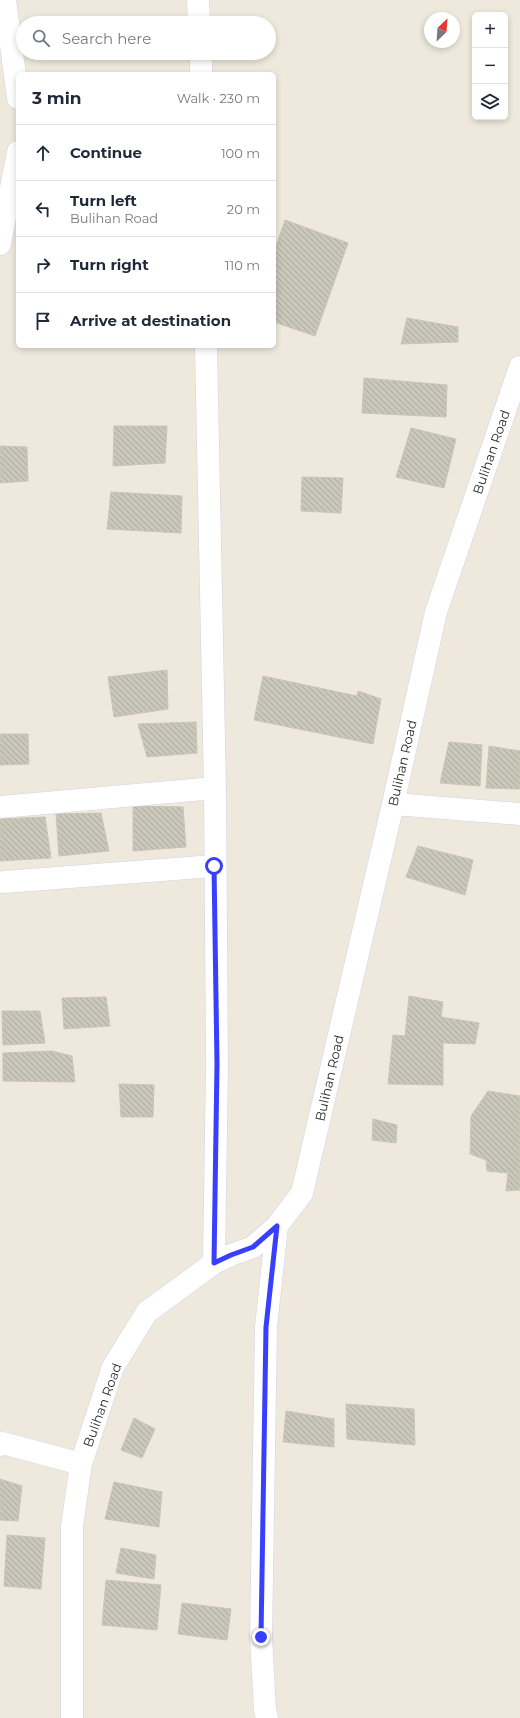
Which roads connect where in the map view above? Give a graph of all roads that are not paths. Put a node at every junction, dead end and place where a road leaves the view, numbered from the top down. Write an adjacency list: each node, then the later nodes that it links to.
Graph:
1 (5, 0): 6 (street)
2 (198, 0): 3 (street)
3 (199, 16)
4 (201, 60): 5 (street)
5 (201, 72)
6 (16, 83)
7 (16, 162): 8 (street)
8 (0, 244)
9 (206, 348): 11 (street)
10 (520, 367): 12 (street, Bulihan Road)
11 (215, 788): 13 (street); 15 (street)
12 (393, 804): 14 (street); 17 (street, Bulihan Road)
13 (0, 807)
14 (520, 814)
15 (214, 866): 16 (street); 18 (street)
16 (4, 882)
17 (277, 1226): 18 (street, Bulihan Road); 22 (street)
18 (222, 1259): 20 (street, Bulihan Road)
19 (0, 1445): 20 (street)
20 (81, 1464): 21 (street, Bulihan Road)
21 (72, 1718)
22 (267, 1718)

